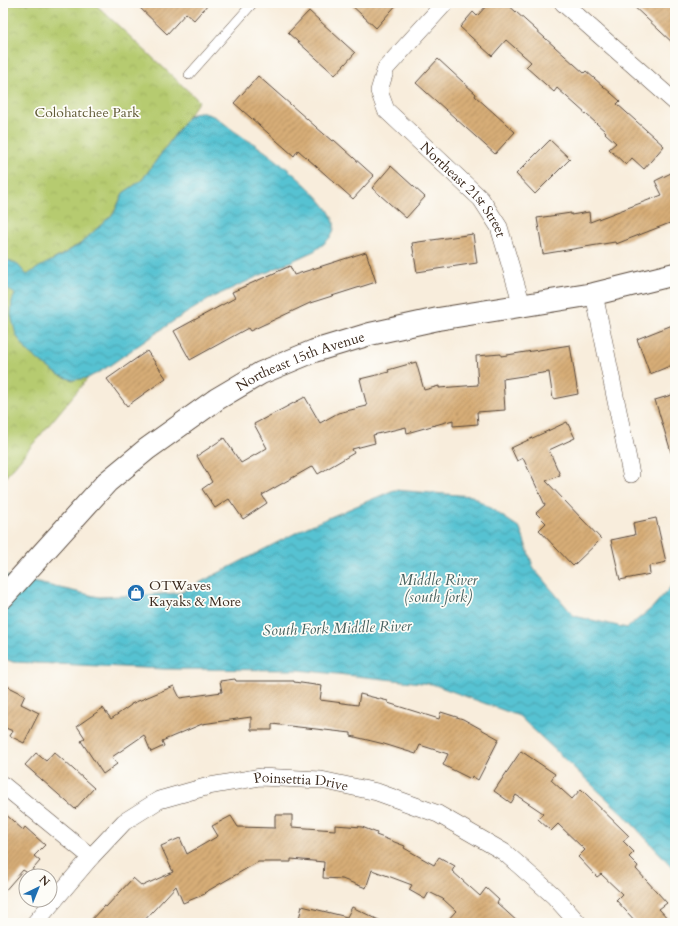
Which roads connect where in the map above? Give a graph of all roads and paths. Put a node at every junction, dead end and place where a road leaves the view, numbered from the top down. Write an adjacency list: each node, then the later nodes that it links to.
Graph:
1 (253, 3): 4 (lane)
2 (445, 3): 8 (street, Northeast 21st Street)
3 (563, 3): 5 (street)
4 (188, 75)
5 (675, 102)
6 (675, 274): 7 (street, Northeast 15th Avenue)
7 (594, 294): 8 (street, Northeast 15th Avenue); 9 (street)
8 (522, 305): 10 (street, Northeast 15th Avenue)
9 (631, 474)
10 (3, 597)
11 (3, 785): 12 (street)
12 (91, 857): 13 (street, Poinsettia Drive); 14 (street, Poinsettia Drive)
13 (34, 923)
14 (578, 923)

